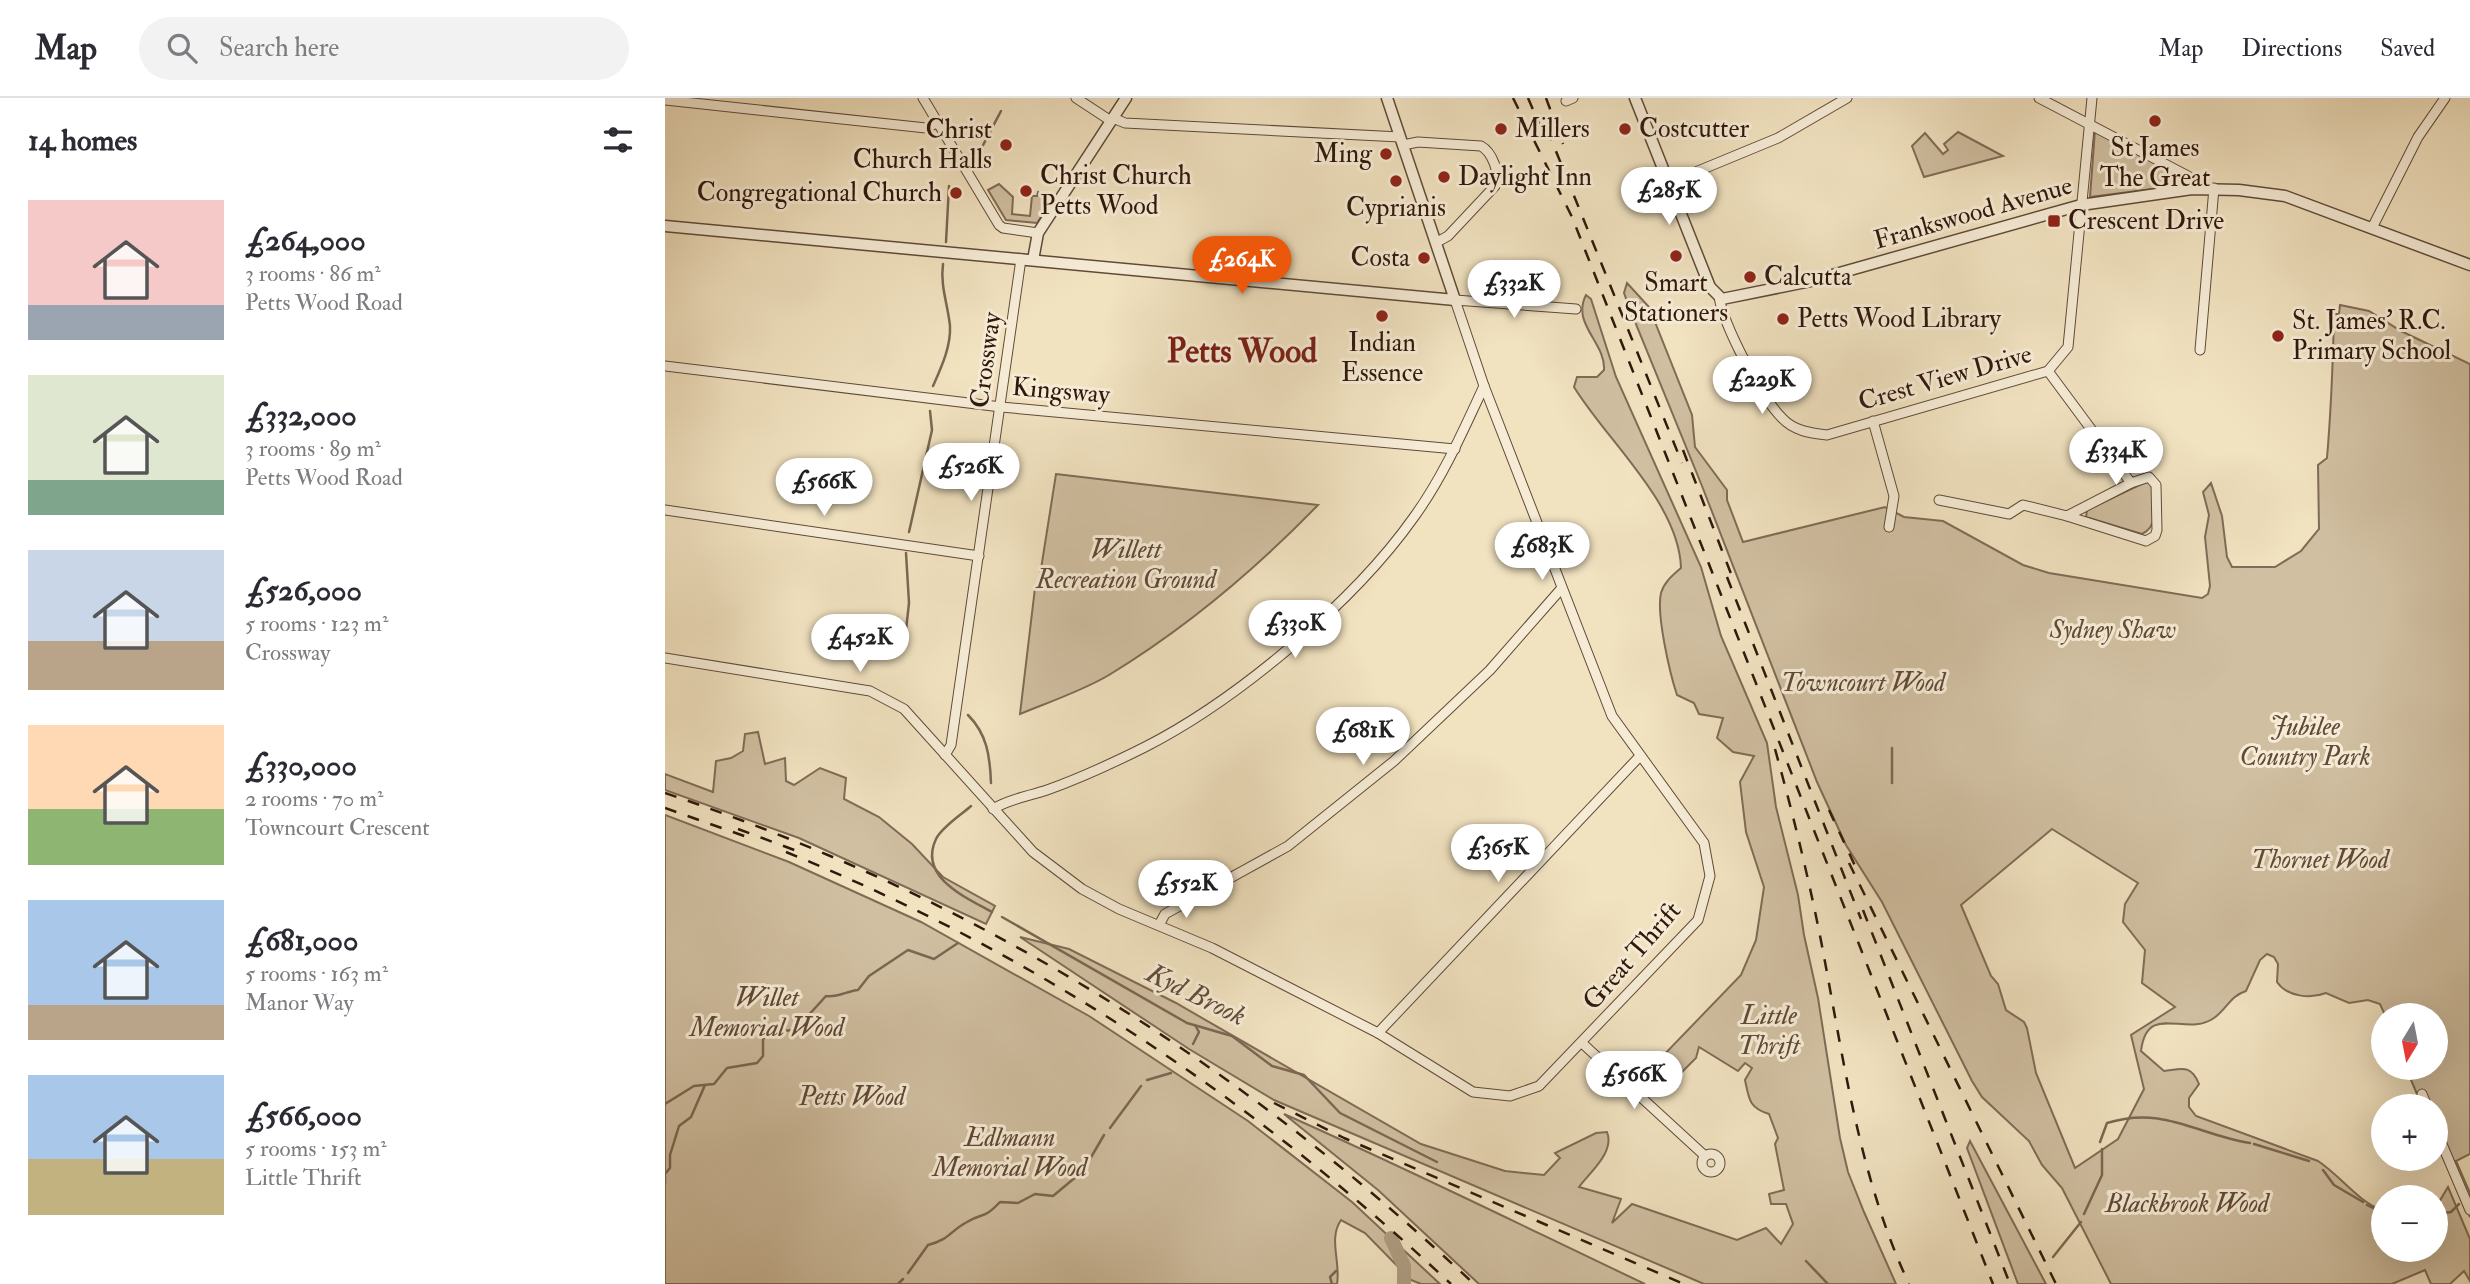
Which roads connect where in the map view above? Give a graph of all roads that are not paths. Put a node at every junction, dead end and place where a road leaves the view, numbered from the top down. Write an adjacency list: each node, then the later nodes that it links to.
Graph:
1 (923, 98): 12 (street)
2 (1076, 98): 11 (street)
3 (1126, 98): 11 (street)
4 (1387, 98): 14 (street)
5 (1635, 98): 15 (street)
6 (1847, 98): 15 (street)
7 (2039, 98): 13 (street)
8 (2092, 98): 13 (street)
9 (2445, 98): 20 (street)
10 (665, 100): 12 (street)
11 (1112, 119): 14 (street); 21 (street)
12 (937, 122): 21 (street)
13 (2090, 124): 17 (street); 18 (street)
14 (1401, 141): 22 (street); 22 (street)
15 (1669, 183): 25 (street)
16 (2214, 188): 17 (street, Frankswood Avenue); 20 (street, Frankswood Avenue); 28 (street)
17 (2192, 189): 18 (street, Frankswood Avenue)
18 (2081, 205): 25 (street, Frankswood Avenue); 30 (street, Crest View Drive)
19 (665, 226): 23 (street)
20 (2372, 228): 24 (street, Frankswood Avenue)
21 (1038, 233): 23 (street)
22 (1437, 242): 26 (street)
23 (1027, 260): 26 (street); 32 (street, Crossway)
24 (2470, 265)
25 (1719, 297): 33 (street, Crest View Drive)
26 (1455, 300): 27 (street); 31 (street, Great Thrift)
27 (1576, 309)
28 (2200, 350)
29 (665, 366): 32 (street, Kingsway)
30 (2049, 371): 33 (street, Crest View Drive); 35 (street)
31 (1484, 386): 34 (street); 41 (street, Great Thrift)
32 (1001, 407): 34 (street, Kingsway); 40 (street, Crossway)
33 (1873, 421): 39 (street)
34 (1455, 449): 45 (street)
35 (2131, 483): 38 (street); 38 (street)
36 (1939, 500): 38 (street)
37 (665, 510): 40 (street)
38 (2067, 516)
39 (1889, 527)
40 (979, 556): 43 (street, Crossway)
41 (1561, 589): 44 (street, Great Thrift); 46 (street)
42 (665, 658): 43 (street, Great Thrift)
43 (945, 755): 45 (street, Great Thrift)
44 (1640, 756): 47 (street); 48 (street, Great Thrift)
45 (992, 809): 46 (street, Great Thrift)
46 (1159, 925): 47 (street, Great Thrift)
47 (1378, 1033): 48 (street, Great Thrift)
48 (1582, 1044): 49 (street)
49 (1705, 1156)
50 (2448, 1158): 51 (street)
51 (2470, 1210)

